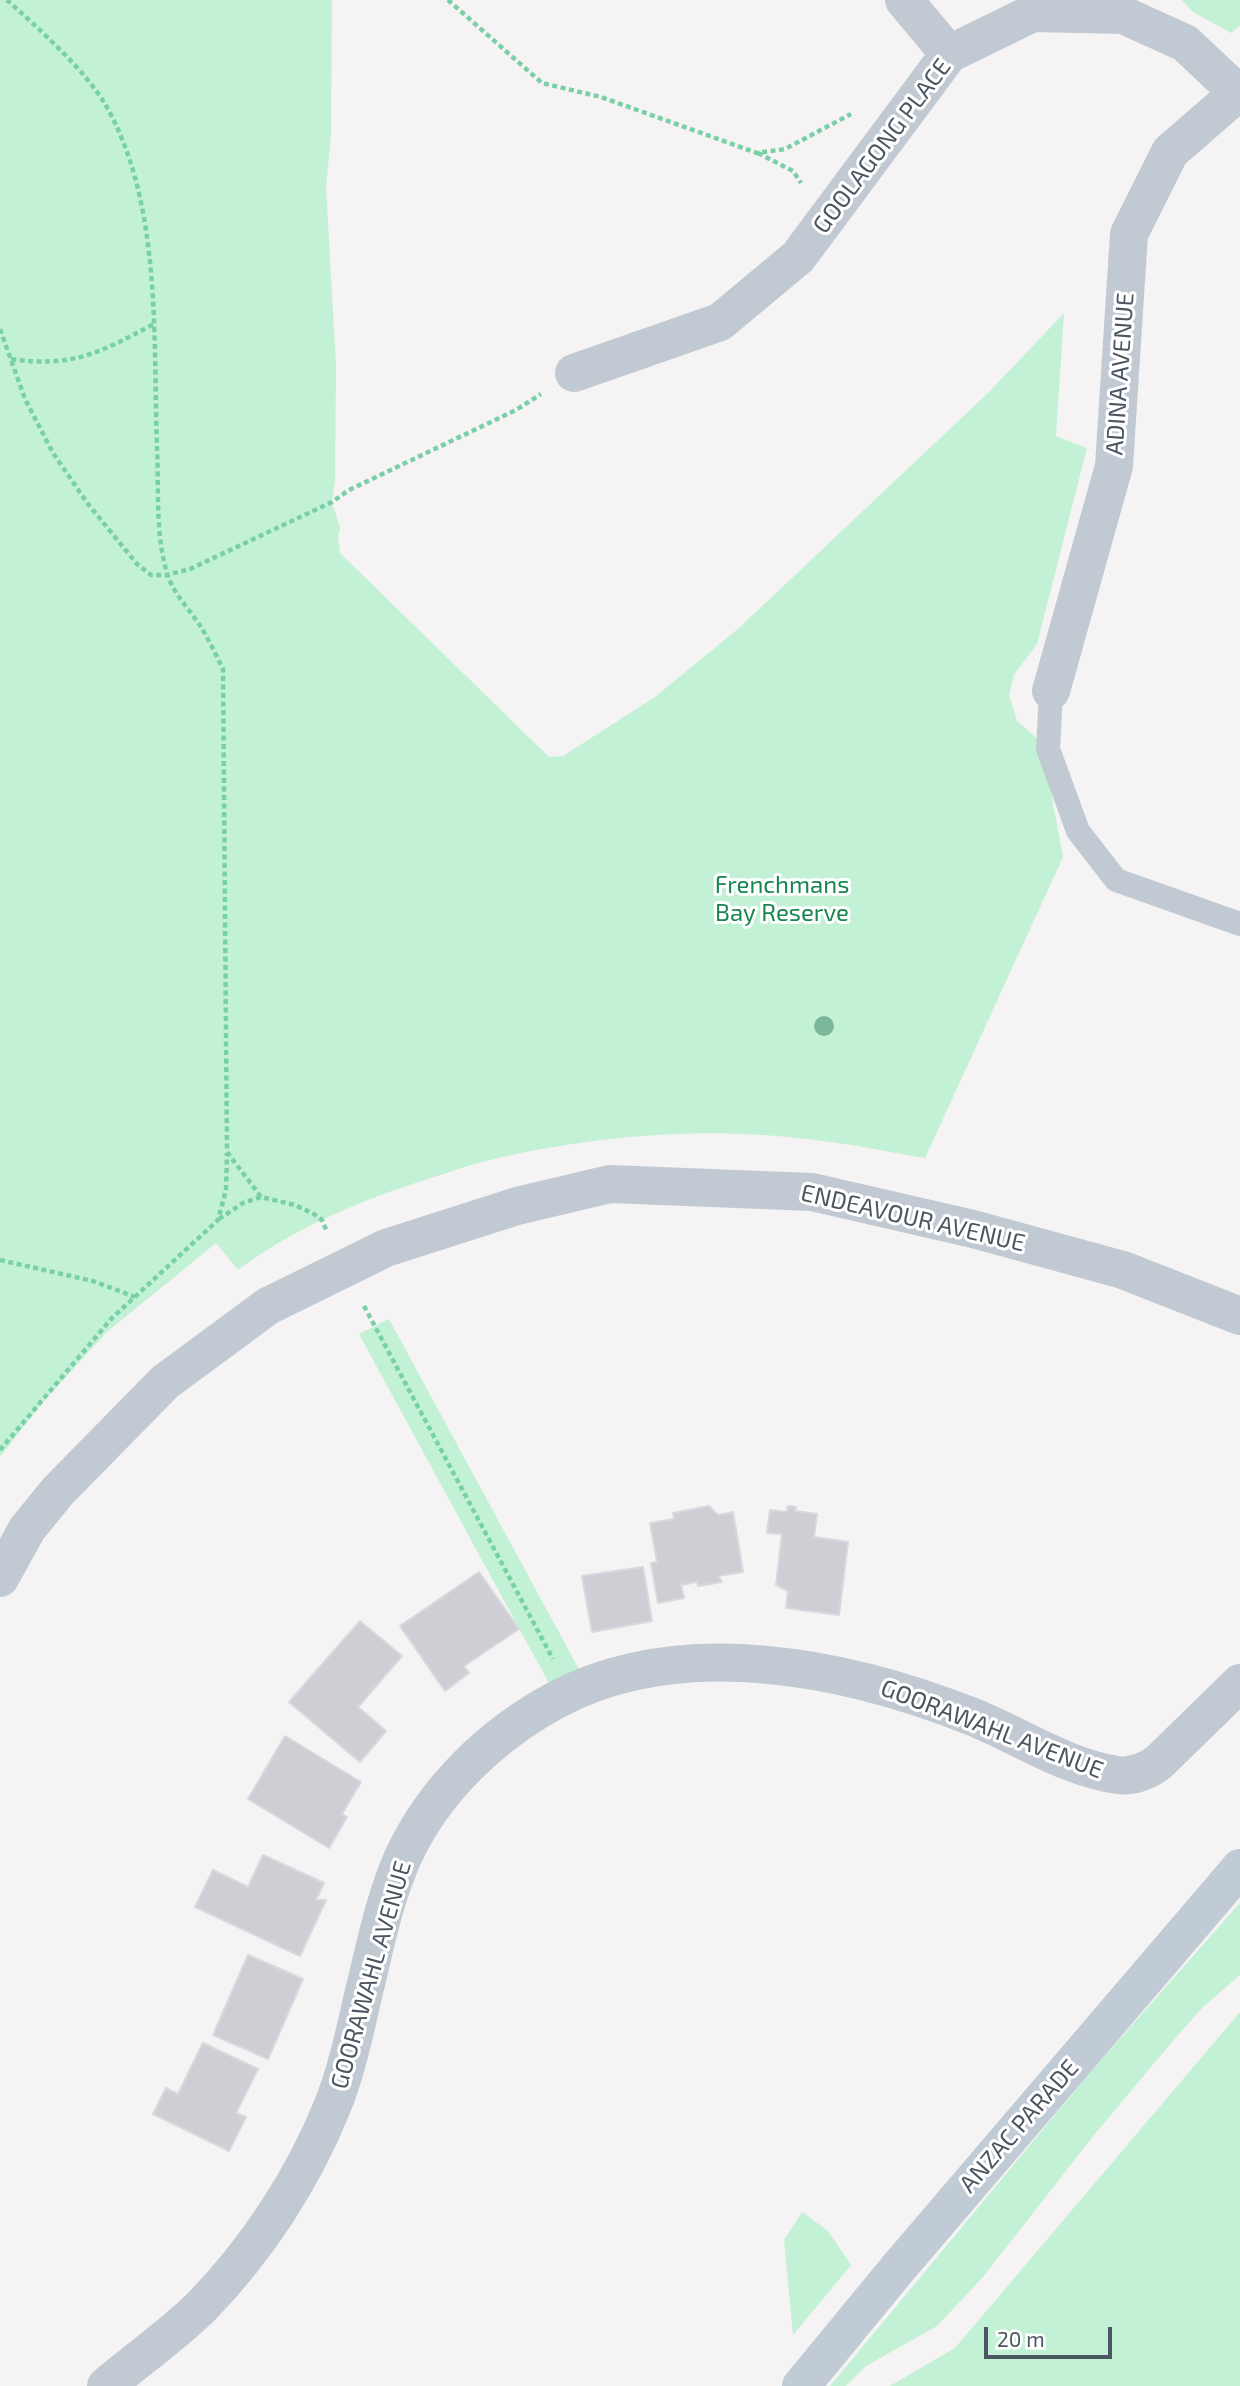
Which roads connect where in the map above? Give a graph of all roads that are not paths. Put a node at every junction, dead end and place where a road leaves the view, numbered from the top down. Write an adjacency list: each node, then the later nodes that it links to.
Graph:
1 (904, 0): 2 (street)
2 (949, 54): 3 (street, GOOLAGONG PLACE); 4 (street, GOOLAGONG PLACE)
3 (1239, 92): 5 (street, ADINA AVENUE)
4 (574, 373)
5 (1051, 691): 6 (lane)
6 (1240, 924)
7 (1240, 1316): 8 (street, ENDEAVOUR AVENUE)
8 (0, 1578)
9 (1240, 1684): 11 (street, GOORAWAHL AVENUE)
10 (1240, 1868): 12 (main road, ANZAC PARADE)
11 (106, 2386)
12 (801, 2386)

